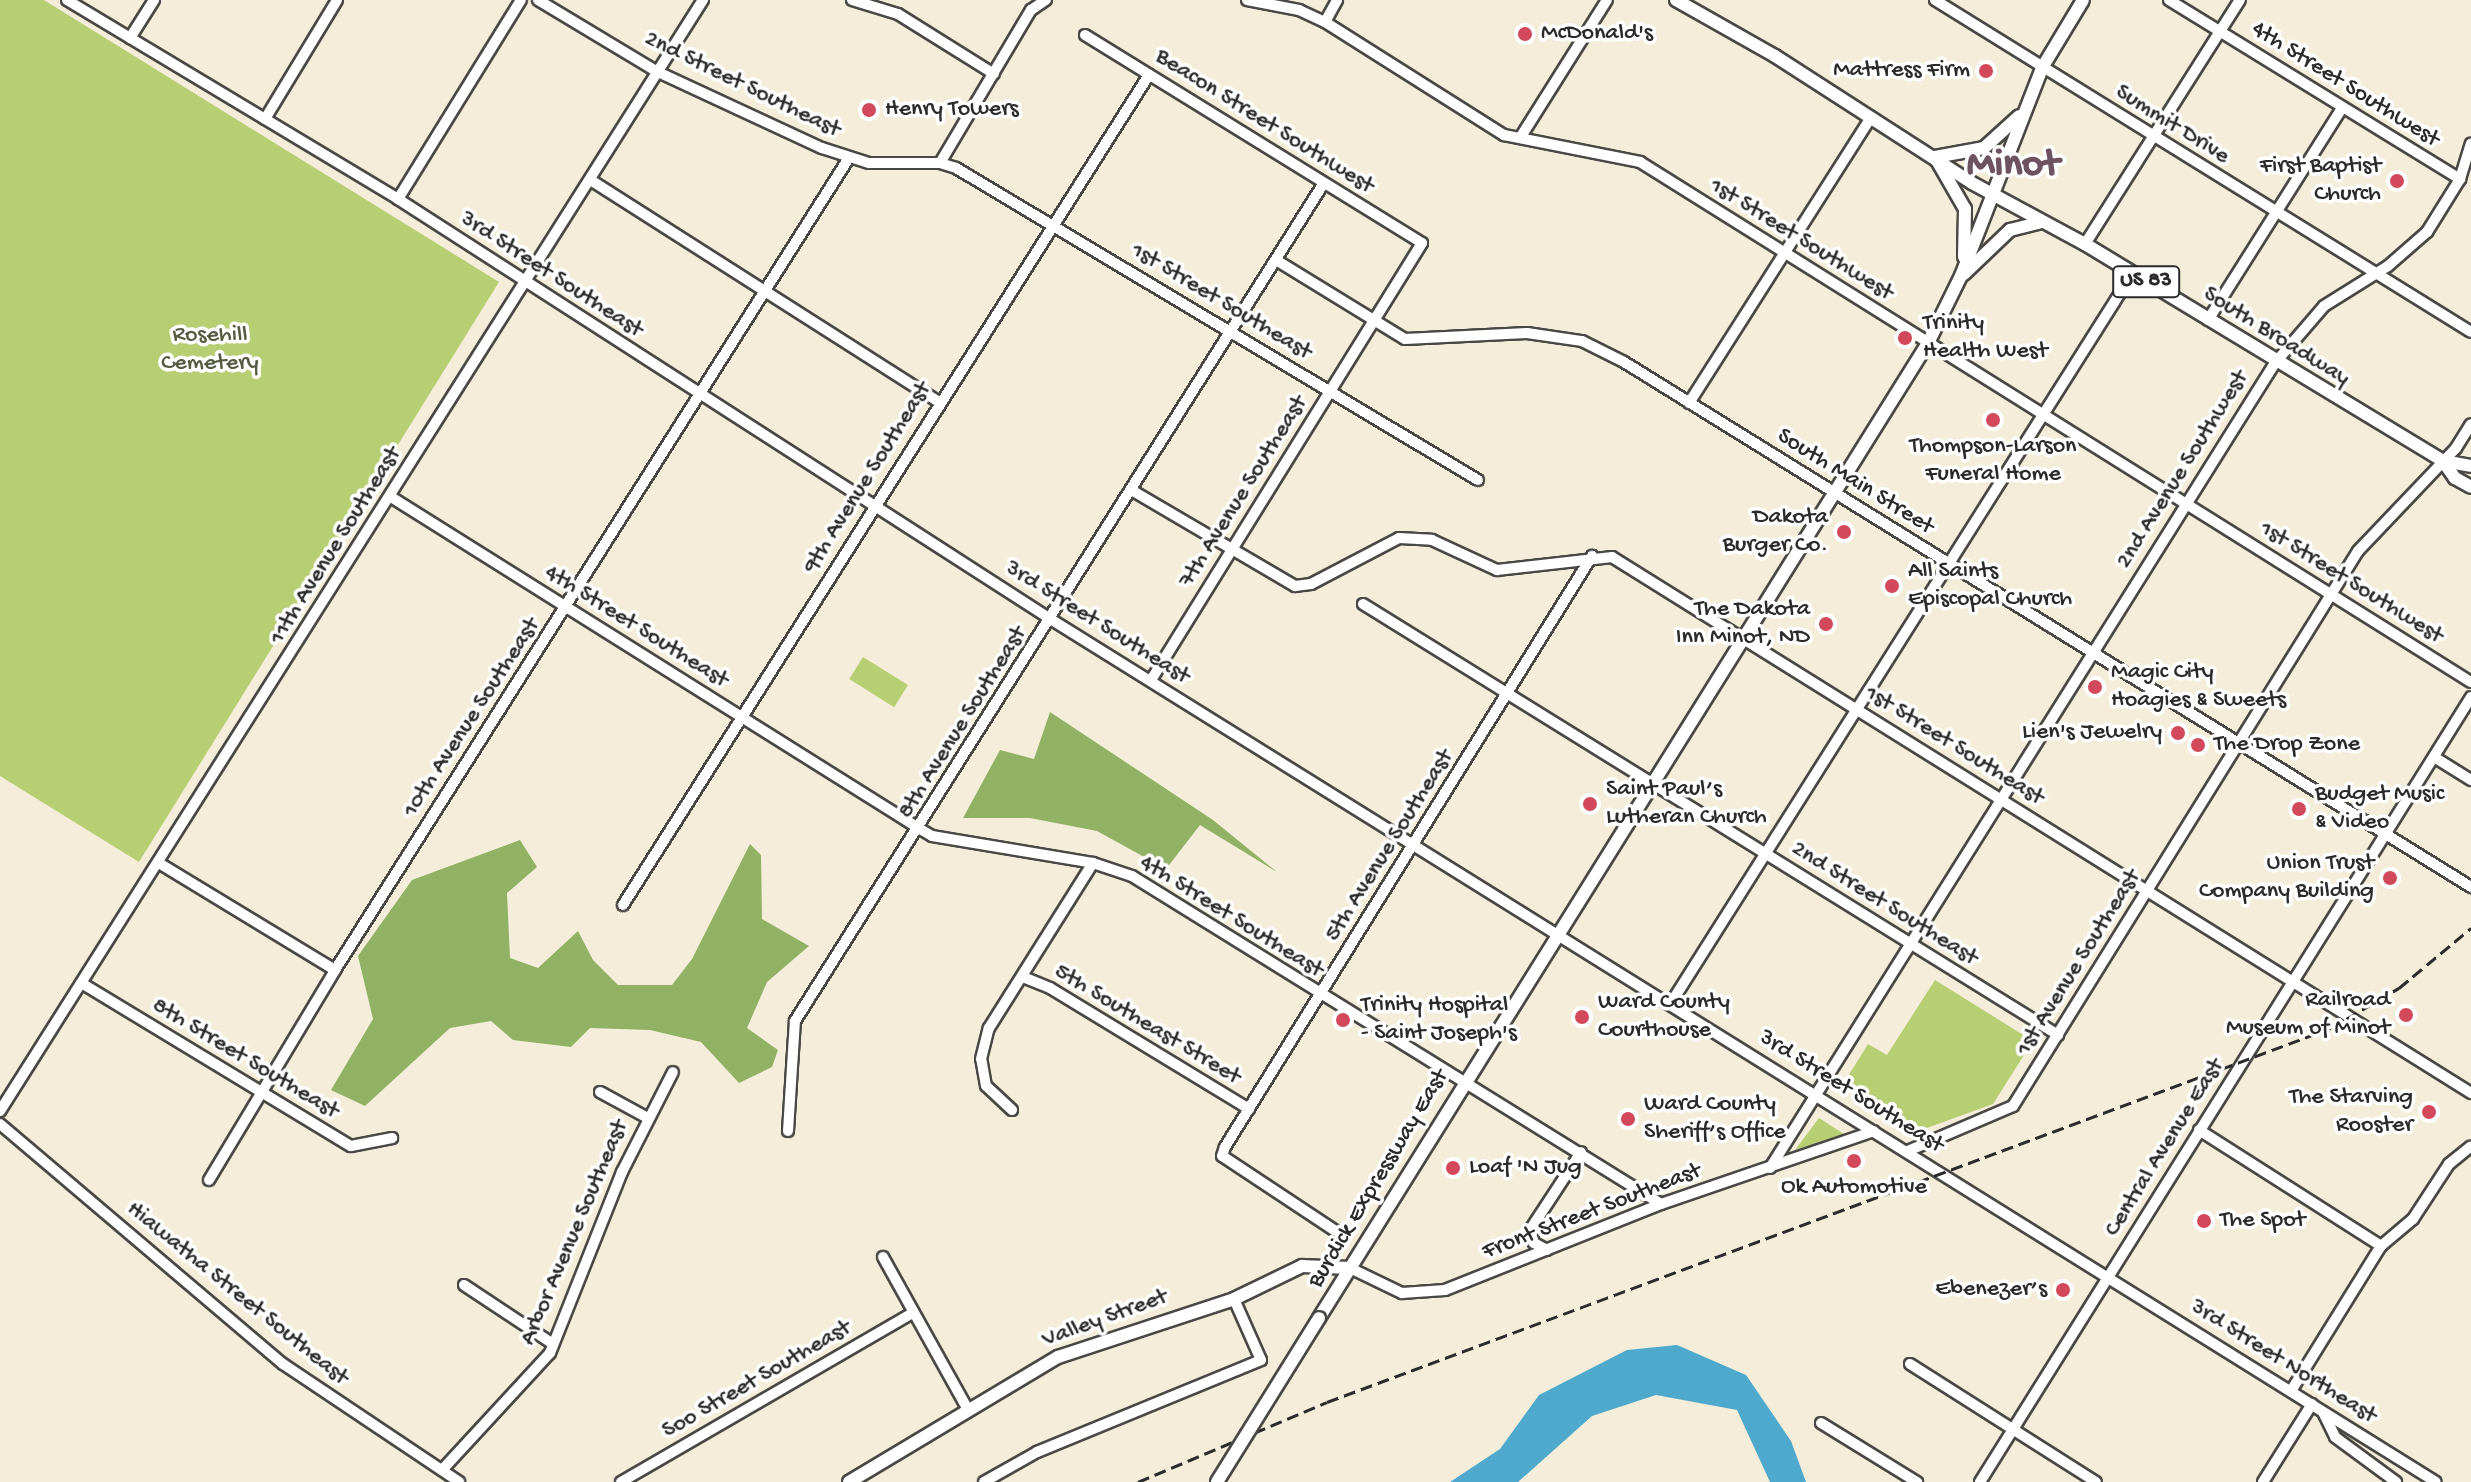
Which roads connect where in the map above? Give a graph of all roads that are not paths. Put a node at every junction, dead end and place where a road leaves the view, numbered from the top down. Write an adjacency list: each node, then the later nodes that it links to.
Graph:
1 (67, 0): 20 (street, 3rd Street Southeast)
2 (154, 0): 20 (street)
3 (337, 0): 28 (street)
4 (521, 0): 39 (street)
5 (538, 0): 22 (street, 2nd Street Southeast)
6 (703, 0): 22 (street, 11th Avenue Southeast)
7 (852, 0): 23 (street)
8 (1046, 0): 23 (street)
9 (1247, 0): 17 (street, 1st Street Southwest)
10 (1337, 0): 17 (street)
11 (1607, 0): 30 (street)
12 (1676, 0): 27 (main road, South Broadway / US 83)
13 (1935, 0): 21 (street, Summit Drive)
14 (2083, 0): 21 (main road)
15 (2169, 0): 18 (street, 4th Street Southwest)
16 (2240, 0): 18 (street)
17 (1325, 22): 30 (street, 1st Street Southwest)
18 (2220, 31): 26 (street, 4th Street Southwest); 29 (street)
19 (1085, 35): 24 (street, Beacon Street Southwest)
20 (130, 38): 28 (street, 3rd Street Southeast)
21 (2042, 68): 25 (main road); 29 (street, Summit Drive)
22 (658, 72): 33 (street, 2nd Street Southeast); 36 (street, 11th Avenue Southeast)
23 (994, 74): 34 (street)
24 (1149, 75): 37 (street, Beacon Street Southwest); 41 (street, 9th Avenue Southeast)
25 (2027, 105): 32 (main road); 38 (main road)
26 (2342, 108): 35 (street, 4th Street Southwest); 40 (street)
27 (1871, 117): 32 (main road, South Broadway / US 83); 45 (street)
28 (265, 119): 39 (street, 3rd Street Southeast)
29 (2153, 136): 40 (street, Summit Drive); 44 (street)
30 (1520, 138): 45 (street, 1st Street Southwest)
31 (2471, 144): 35 (street, 2nd Avenue Southwest)
32 (1935, 157): 38 (main road, South Broadway / US 83); 49 (main road)
33 (849, 158): 34 (street, 2nd Street Southeast); 51 (street, 10th Avenue Southeast)
34 (940, 163): 41 (street, 1st Street Southeast)
35 (2460, 179): 47 (street, 2nd Avenue Southwest)
36 (592, 181): 50 (street, 11th Avenue Southeast); 51 (street)
37 (1324, 183): 43 (street, Beacon Street Southwest); 46 (street, 8th Avenue Southeast)
38 (1991, 195): 42 (main road, South Broadway / US 83); 49 (main road)
39 (398, 199): 50 (street, 3rd Street Southeast)
40 (2276, 213): 47 (street, Summit Drive); 52 (street)
41 (1055, 223): 55 (street, 1st Street Southeast); 60 (street, 9th Avenue Southeast)
42 (2039, 223): 44 (main road, South Broadway / US 83); 49 (main road)
43 (1422, 243): 53 (street, 7th Avenue Southeast)
44 (2085, 244): 48 (main road, South Broadway / US 83)
45 (1783, 253): 56 (street, 1st Street Southwest); 61 (street)
46 (1276, 260): 53 (street, South Main Street); 55 (street, 8th Avenue Southeast)
47 (2375, 273): 54 (street, Summit Drive); 57 (street, 2nd Avenue Southwest)
48 (2132, 274): 52 (main road, South Broadway / US 83); 62 (street)
49 (1961, 276): 56 (main road, Burdick Expressway East)
50 (527, 284): 59 (street, 3rd Street Southeast); 70 (street, 11th Avenue Southeast)
51 (764, 292): 59 (street, 10th Avenue Southeast); 60 (street)
52 (2208, 320): 57 (main road, South Broadway / US 83)
53 (1374, 323): 58 (street, 7th Avenue Southeast); 61 (street, South Main Street)
54 (2471, 332)
55 (1228, 333): 58 (street, 1st Street Southeast); 68 (street, 8th Avenue Southeast)
56 (1928, 343): 62 (street, 1st Street Southwest); 69 (main road, Burdick Expressway East)
57 (2275, 363): 64 (main road, South Broadway / US 83); 71 (street, 2nd Avenue Southwest)
58 (1331, 390): 66 (street, 1st Street Southeast); 73 (street, 7th Avenue Southeast)
59 (700, 396): 72 (street, 3rd Street Southeast); 78 (street, 10th Avenue Southeast)
60 (939, 402): 72 (street, 9th Avenue Southeast)
61 (1689, 403): 69 (street, South Main Street)
62 (2044, 416): 71 (street, 1st Street Southwest); 75 (street)
63 (2471, 424): 64 (street, 1st Avenue Southeast)
64 (2443, 461): 65 (main road, South Broadway / US 83); 67 (main road, South Broadway / US 83); 76 (street, 1st Avenue Southeast)
65 (2471, 466)
66 (1478, 480)
67 (2471, 487)
68 (1133, 491): 73 (street); 79 (street, 8th Avenue Southeast)
69 (1833, 491): 75 (street, South Main Street); 80 (main road, Burdick Expressway East)
70 (391, 497): 78 (street, 4th Street Southeast); 97 (street, 11th Avenue Southeast)
71 (2186, 503): 76 (street, 1st Street Southwest); 81 (street, 2nd Avenue Southwest)
72 (874, 506): 79 (street, 3rd Street Southeast); 87 (street, 9th Avenue Southeast)
73 (1231, 553): 74 (street); 82 (street, 7th Avenue Southeast)
74 (1592, 556): 80 (street, 1st Street Southeast); 84 (street, 5th Avenue Southeast)
75 (1951, 564): 81 (street, South Main Street); 86 (street)
76 (2331, 594): 83 (street, 1st Street Southwest); 88 (street, 1st Avenue Southeast)
77 (1363, 604): 84 (street, 2nd Street Southeast)
78 (568, 608): 87 (street, 4th Street Southeast); 104 (street, 10th Avenue Southeast)
79 (1052, 620): 82 (street, 3rd Street Southeast); 93 (street, 8th Avenue Southeast)
80 (1741, 638): 86 (street, 1st Street Southeast); 91 (main road, Burdick Expressway East)
81 (2091, 652): 88 (street, South Main Street); 92 (street, 2nd Avenue Southwest)
82 (1151, 680): 95 (street, 3rd Street Southeast)
83 (2471, 682)
84 (1508, 695): 91 (street, 2nd Street Southeast); 95 (street, 5th Avenue Southeast)
85 (2471, 697): 89 (street, Central Avenue East)
86 (1856, 708): 92 (street, 1st Street Southeast); 96 (street)
87 (744, 719): 93 (street, 4th Street Southeast); 101 (street, 9th Avenue Southeast)
88 (2239, 743): 94 (street, South Main Street); 100 (street, 1st Avenue Southeast)
89 (2434, 757): 90 (street); 94 (street, Central Avenue East)
90 (2471, 780)
91 (1651, 782): 96 (street, 2nd Street Southeast); 102 (main road, Burdick Expressway East)
92 (2001, 800): 100 (street, 1st Street Southeast); 103 (street, 2nd Avenue Southwest)
93 (920, 829): 98 (street, 4th Street Southeast); 123 (street, 8th Avenue Southeast)
94 (2384, 834): 99 (street, South Main Street); 106 (street, Central Avenue East)
95 (1414, 844): 102 (street, 3rd Street Southeast); 108 (street, 5th Avenue Southeast)
96 (1764, 854): 103 (street, 2nd Street Southeast); 109 (street)
97 (159, 863): 104 (street); 107 (street, 11th Avenue Southeast)
98 (1093, 863): 105 (street); 108 (street, 4th Street Southeast)
99 (2471, 887)
100 (2147, 892): 106 (street, 1st Street Southeast); 110 (street, 1st Avenue Southeast)
101 (623, 905)
102 (1556, 933): 109 (street, 3rd Street Southeast); 112 (main road, Burdick Expressway East)
103 (1911, 944): 110 (street, 2nd Street Southeast); 116 (street, 2nd Avenue Southwest)
104 (335, 970): 114 (street, 10th Avenue Southeast)
105 (1023, 977): 117 (street, 5th Southeast Street); 118 (street)
106 (2292, 981): 115 (street, 1st Street Southeast); 122 (street, Central Avenue East)
107 (83, 984): 114 (street, 8th Street Southeast); 119 (street, 11th Avenue Southeast)
108 (1320, 996): 112 (street, 4th Street Southeast); 117 (street, 5th Avenue Southeast)
109 (1671, 1003): 116 (street, 3rd Street Southeast)
110 (2058, 1035): 127 (street, 1st Avenue Southeast)
111 (673, 1072): 120 (street, Arbor Avenue Southeast)
112 (1464, 1081): 128 (street, 4th Street Southeast); 136 (main road, Burdick Expressway East)
113 (600, 1092): 120 (street)
114 (261, 1093): 125 (street, 8th Street Southeast); 130 (street, 10th Avenue Southeast)
115 (2471, 1093)
116 (1818, 1095): 124 (street, 3rd Street Southeast); 129 (street, 2nd Avenue Southwest)
117 (1249, 1109): 132 (street, 5th Avenue Southeast)
118 (1012, 1110)
119 (0, 1111)
120 (646, 1117): 141 (street, Arbor Avenue Southeast)
121 (0, 1124): 149 (street, Hiawatha Street Southeast)
122 (2199, 1130): 133 (street); 137 (street, Central Avenue East)
123 (788, 1131)
124 (1874, 1131): 127 (street, 3rd Street Southeast); 129 (street, Front Street Southeast)
125 (392, 1138)
126 (2471, 1146): 133 (street)
127 (1908, 1151): 137 (street, 3rd Street Southeast)
128 (1581, 1152): 131 (street, 4th Street Southeast); 134 (street)
129 (1770, 1168): 131 (street, Front Street Southeast)
130 (209, 1180)
131 (1661, 1204): 134 (street, Front Street Southeast)
132 (1334, 1230)
133 (2381, 1246): 143 (street)
134 (1547, 1250): 136 (street, Front Street Southeast)
135 (883, 1257): 140 (street)
136 (1350, 1268): 139 (main road, Valley Street); 154 (main road, Burdick Expressway East, bridge)
137 (2109, 1276): 143 (street, 3rd Street Northeast); 148 (street, Central Avenue East)
138 (464, 1285): 141 (street)
139 (1234, 1299): 145 (main road, Valley Street); 153 (street)
140 (913, 1313): 145 (street); 151 (street, Soo Street Southeast)
141 (553, 1344): 149 (street, Arbor Avenue Southeast)
142 (1910, 1364): 148 (street)
143 (2291, 1391): 144 (street, 3rd Street Northeast)
144 (2312, 1404): 146 (street, 3rd Street Northeast); 158 (street)
145 (968, 1410): 152 (main road, Valley Street)
146 (2322, 1410): 159 (street); 160 (street, 3rd Street Northeast)
147 (1821, 1423): 155 (street)
148 (2013, 1429): 156 (street, Central Avenue East); 157 (street)
149 (442, 1470): 150 (street, Hiawatha Street Southeast)
150 (459, 1482)
151 (621, 1482)
152 (849, 1482)
153 (984, 1482)
154 (1217, 1482)
155 (1917, 1482)
156 (1980, 1482)
157 (2096, 1482)
158 (2263, 1482)
159 (2396, 1482)
160 (2436, 1482)

